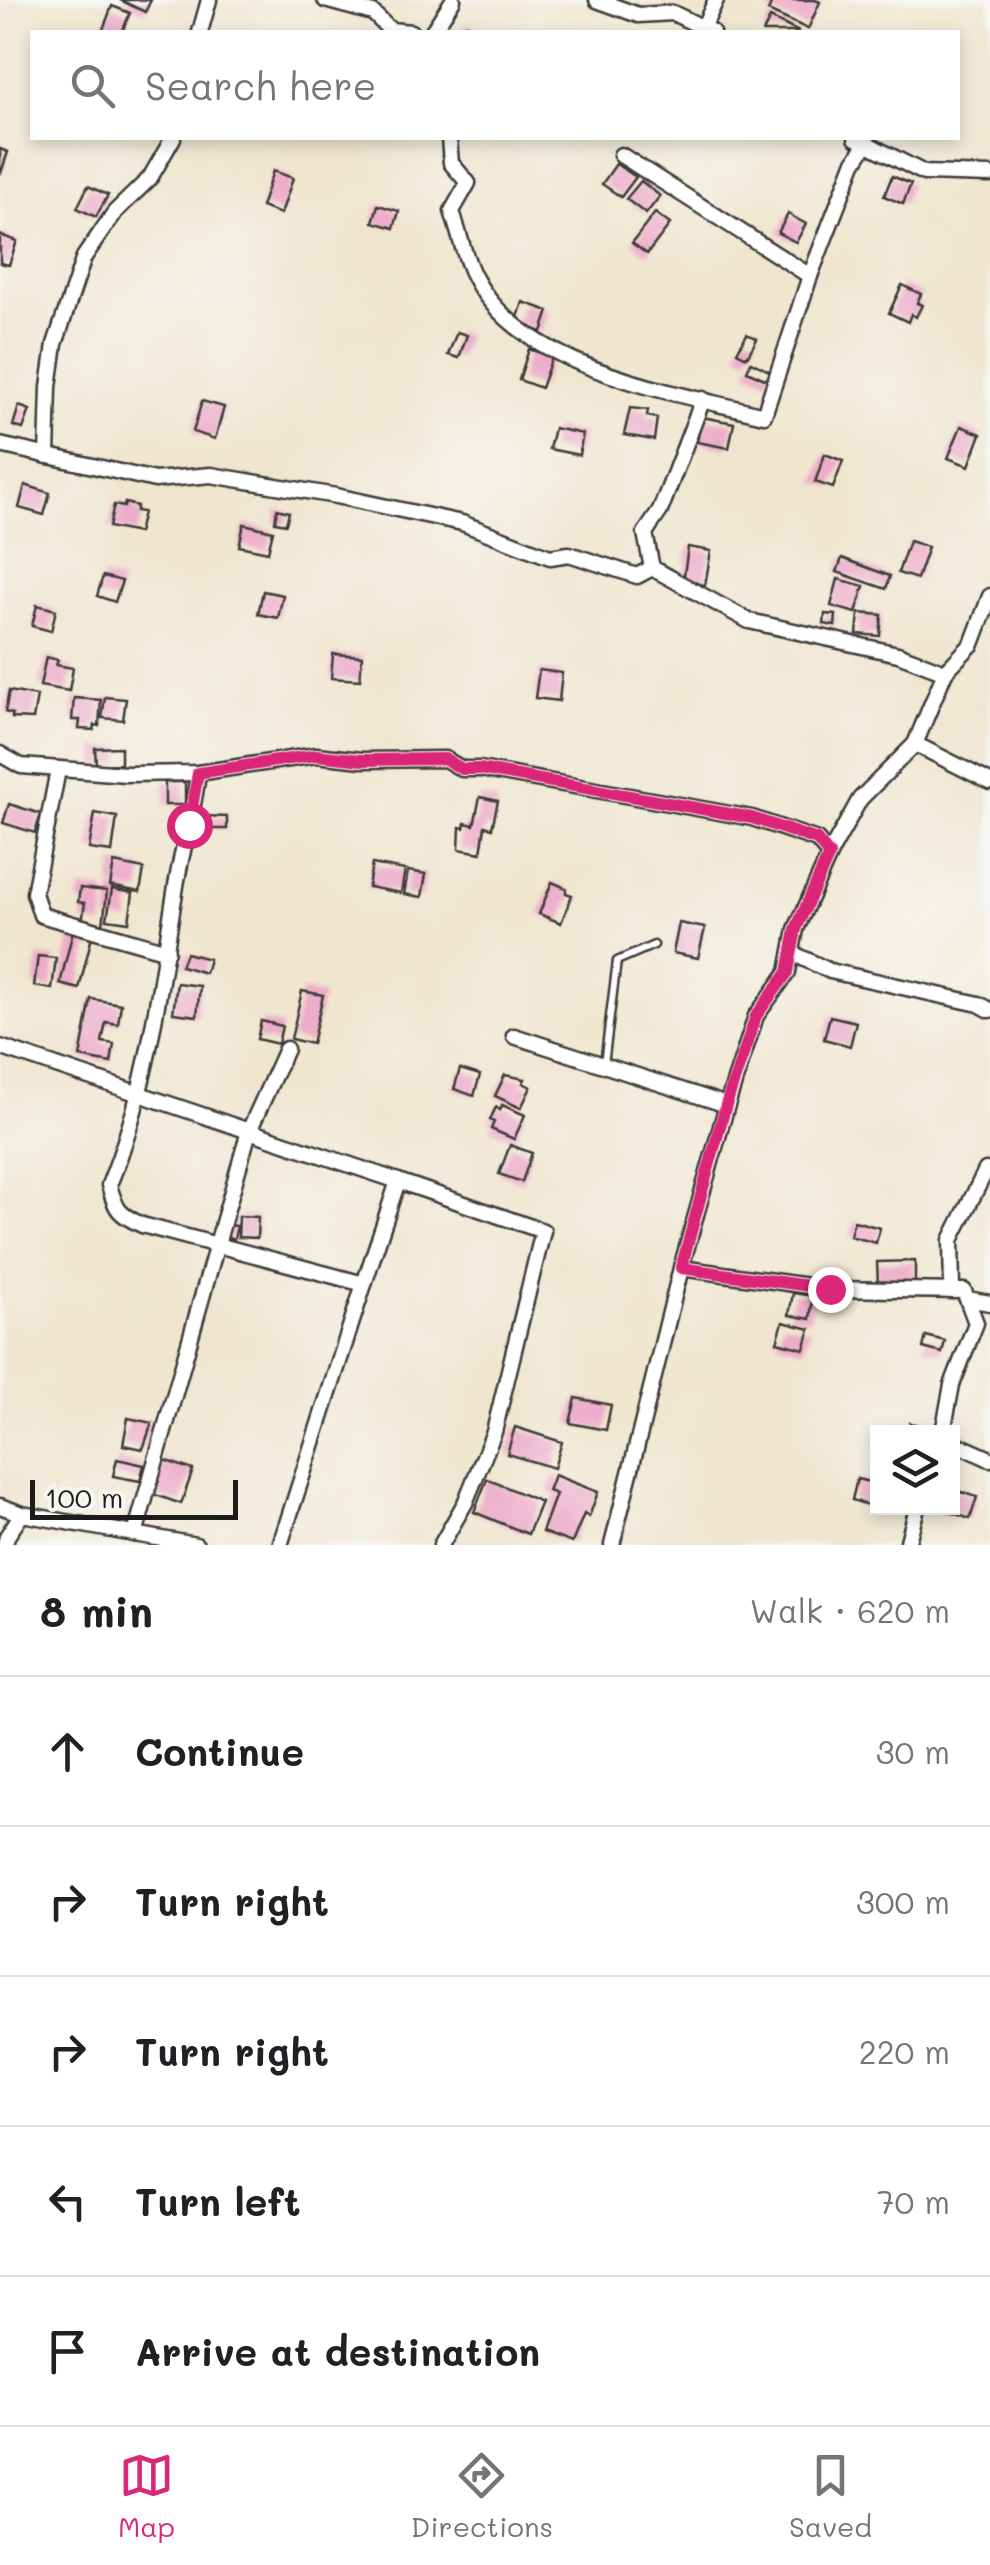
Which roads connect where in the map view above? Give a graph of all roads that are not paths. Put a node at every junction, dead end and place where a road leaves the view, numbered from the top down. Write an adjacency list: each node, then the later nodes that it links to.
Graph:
1 (209, 0): 7 (street)
2 (324, 0): 8 (street)
3 (453, 0): 9 (street)
4 (597, 0): 6 (street)
5 (716, 0): 6 (street)
6 (708, 29)
7 (201, 30)
8 (390, 30)
9 (433, 30)
10 (172, 140): 18 (street)
11 (449, 140): 16 (street)
12 (861, 140): 14 (street); 15 (street)
13 (620, 155): 15 (street)
14 (990, 176)
15 (810, 276): 16 (street)
16 (703, 399): 19 (street)
17 (0, 445): 18 (street)
18 (48, 456): 19 (street)
19 (652, 568): 21 (street)
20 (990, 596): 21 (street)
21 (945, 672): 22 (street)
22 (914, 744): 26 (street); 27 (street)
23 (0, 754): 24 (street)
24 (58, 770): 25 (street); 29 (street)
25 (198, 773): 27 (street); 29 (street)
26 (990, 782)
27 (829, 855): 30 (street)
28 (654, 945): 35 (lane)
29 (167, 951): 36 (street)
30 (792, 953): 31 (street); 37 (street)
31 (990, 1010)
32 (514, 1036): 35 (street)
33 (0, 1047): 36 (street)
34 (286, 1049): 38 (street)
35 (604, 1065): 37 (street)
36 (140, 1096): 38 (street); 41 (street)
37 (726, 1105): 42 (street)
38 (248, 1131): 40 (street); 41 (street)
39 (990, 1172): 44 (street)
40 (398, 1181): 43 (street); 57 (street)
41 (217, 1245): 43 (street); 53 (street)
42 (681, 1268): 44 (street); 58 (street)
43 (364, 1284): 56 (street)
44 (952, 1291): 45 (street)
45 (967, 1299): 46 (street); 47 (street)
46 (990, 1303)
47 (944, 1425)
48 (960, 1446): 49 (street)
49 (990, 1459)
50 (0, 1506): 51 (street)
51 (22, 1514): 53 (street); 54 (street)
52 (915, 1515): 59 (street)
53 (135, 1534): 55 (street)
54 (4, 1545)
55 (196, 1545)
56 (280, 1545)
57 (441, 1545)
58 (612, 1545)
59 (907, 1545)

